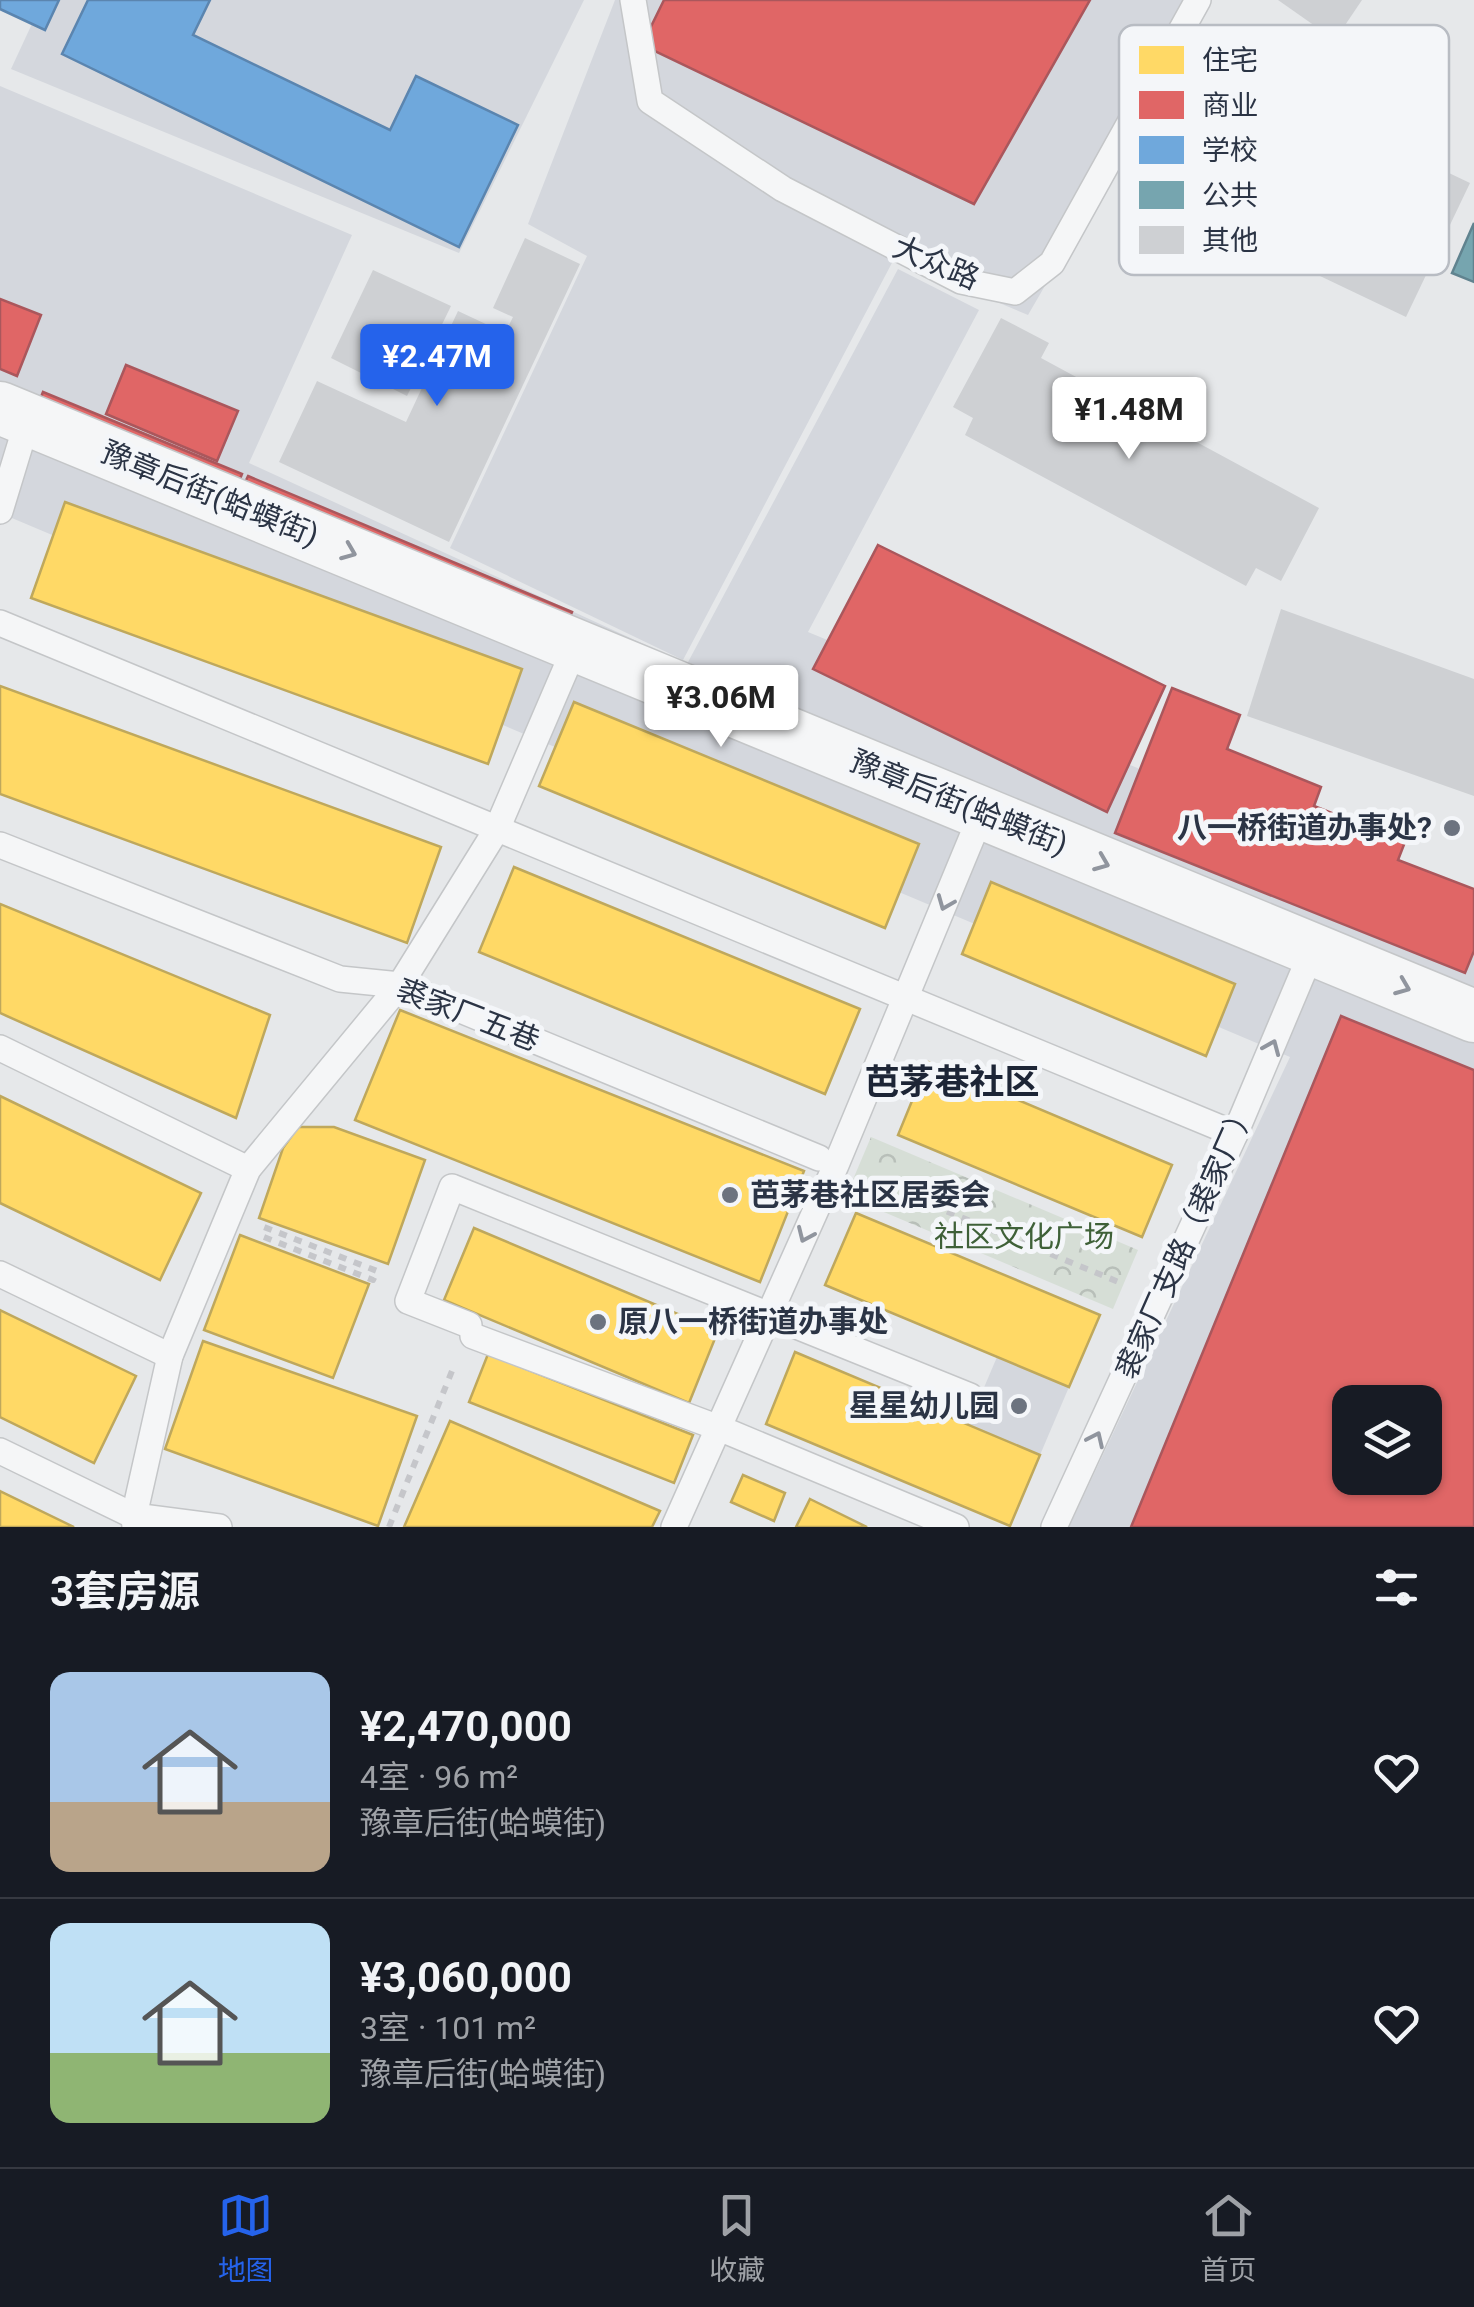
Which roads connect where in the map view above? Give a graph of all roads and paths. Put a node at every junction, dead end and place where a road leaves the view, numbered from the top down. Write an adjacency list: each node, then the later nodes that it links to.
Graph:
1 (633, 0): 4 (lane, 大众路)
2 (1198, 0): 3 (lane, 大众路)
3 (1184, 25)
4 (1119, 143)
5 (14, 413): 6 (lane); 8 (street, 豫章后街(蛤蟆街), one-way to 8)
6 (0, 511)
7 (0, 624): 10 (lane)
8 (576, 646): 9 (street, 豫章后街(蛤蟆街)); 10 (lane)
9 (982, 813): 12 (street, 豫章后街(蛤蟆街), one-way to 12); 14 (lane, one-way to 14)
10 (497, 829): 13 (lane); 14 (lane)
11 (0, 845): 13 (lane, 裘家厂五巷)
12 (1312, 950): 15 (street, 豫章后街(蛤蟆街), one-way to 15); 17 (lane, 裘家厂支路（裘家厂）, one-way to 12)
13 (400, 984): 18 (lane, 裘家厂五巷); 19 (lane)
14 (906, 998): 17 (lane); 24 (lane, one-way to 24)
15 (1474, 1016)
16 (0, 1048): 19 (lane)
17 (1235, 1134): 35 (lane, 裘家厂支路（裘家厂）, one-way to 17)
18 (819, 1158)
19 (248, 1169): 21 (lane)
20 (881, 1184): 23 (path)
21 (227, 1218): 21 (path); 25 (lane)
22 (0, 1274): 25 (lane)
23 (1126, 1285)
24 (769, 1314): 27 (lane); 28 (lane); 28 (lane)
25 (170, 1356): 30 (lane)
26 (453, 1367): 32 (path)
27 (970, 1396)
28 (719, 1428): 33 (lane); 34 (lane)
29 (0, 1451): 30 (lane)
30 (135, 1521): 31 (lane)
31 (220, 1527)
32 (389, 1527)
33 (674, 1527)
34 (956, 1527)
35 (1054, 1527)

